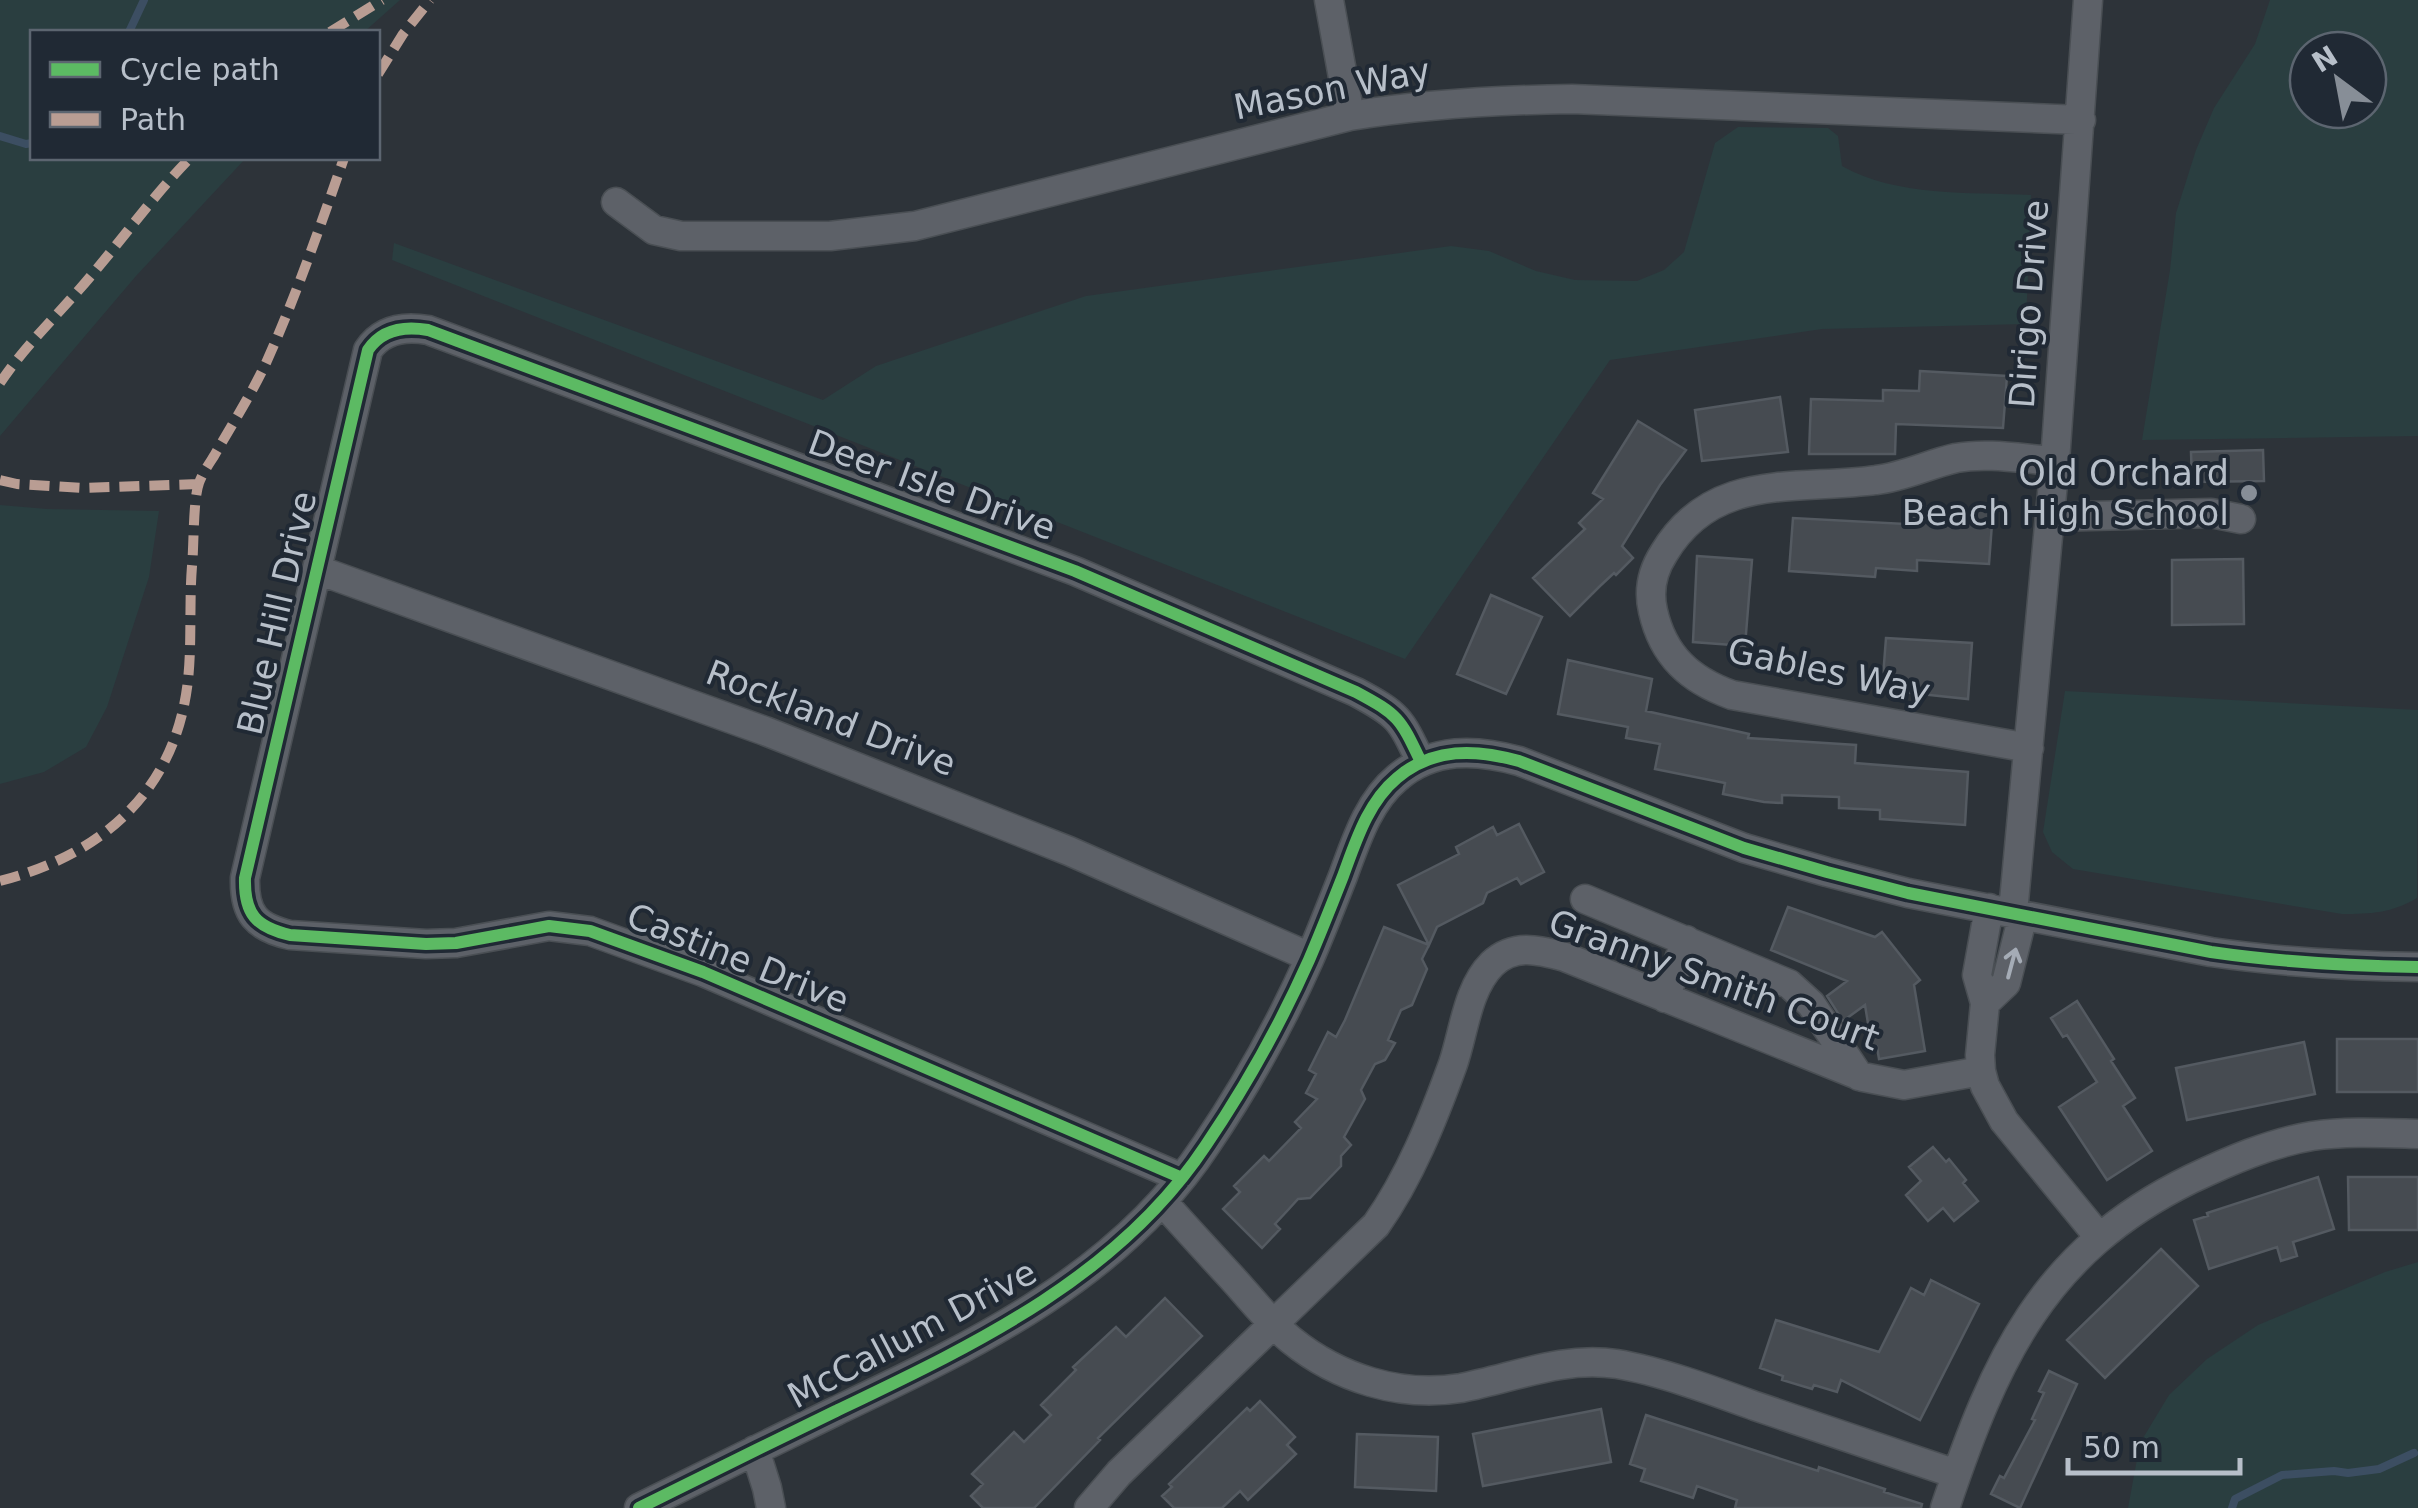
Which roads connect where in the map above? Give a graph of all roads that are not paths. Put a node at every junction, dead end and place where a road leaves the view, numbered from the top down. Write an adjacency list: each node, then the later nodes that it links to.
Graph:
1 (1329, 0): 3 (street)
2 (2088, 0): 4 (street, Dirigo Drive)
3 (1350, 116): 4 (street, Mason Way); 5 (street, Mason Way)
4 (2081, 120): 7 (street, Dirigo Drive)
5 (616, 202)
6 (386, 333): 10 (street, Blue Hill Drive); 12 (street, Deer Isle Drive)
7 (2055, 461): 8 (street, Dirigo Drive); 11 (street, Gables Way)
8 (2050, 517): 9 (street); 11 (street, Dirigo Drive)
9 (2241, 519)
10 (318, 570): 15 (street, Blue Hill Drive); 17 (street, Rockland Drive)
11 (2029, 748): 14 (street, Dirigo Drive)
12 (1420, 762): 14 (street); 17 (street, McCallum Drive)
13 (1585, 900): 16 (street)
14 (2008, 912): 18 (street); 20 (street, Dirigo Drive)
15 (252, 914): 23 (street, Castine Drive)
16 (1686, 940): 19 (street); 21 (street)
17 (1310, 958): 23 (street, McCallum Drive)
18 (2418, 967)
19 (1665, 998): 21 (street, Granny Smith Court); 26 (street, Granny Smith Court)
20 (1981, 1071): 21 (street, Granny Smith Court); 25 (street)
21 (1858, 1076)
22 (2418, 1134): 25 (street)
23 (1182, 1178): 24 (street, McCallum Drive)
24 (1162, 1201): 26 (street); 27 (street, McCallum Drive)
25 (2099, 1237): 28 (street)
26 (1273, 1323): 28 (street); 31 (street, Granny Smith Court)
27 (756, 1450): 29 (street, McCallum Drive); 30 (street)
28 (1956, 1474): 32 (street)
29 (639, 1508)
30 (771, 1508)
31 (1089, 1508)
32 (1945, 1508)

